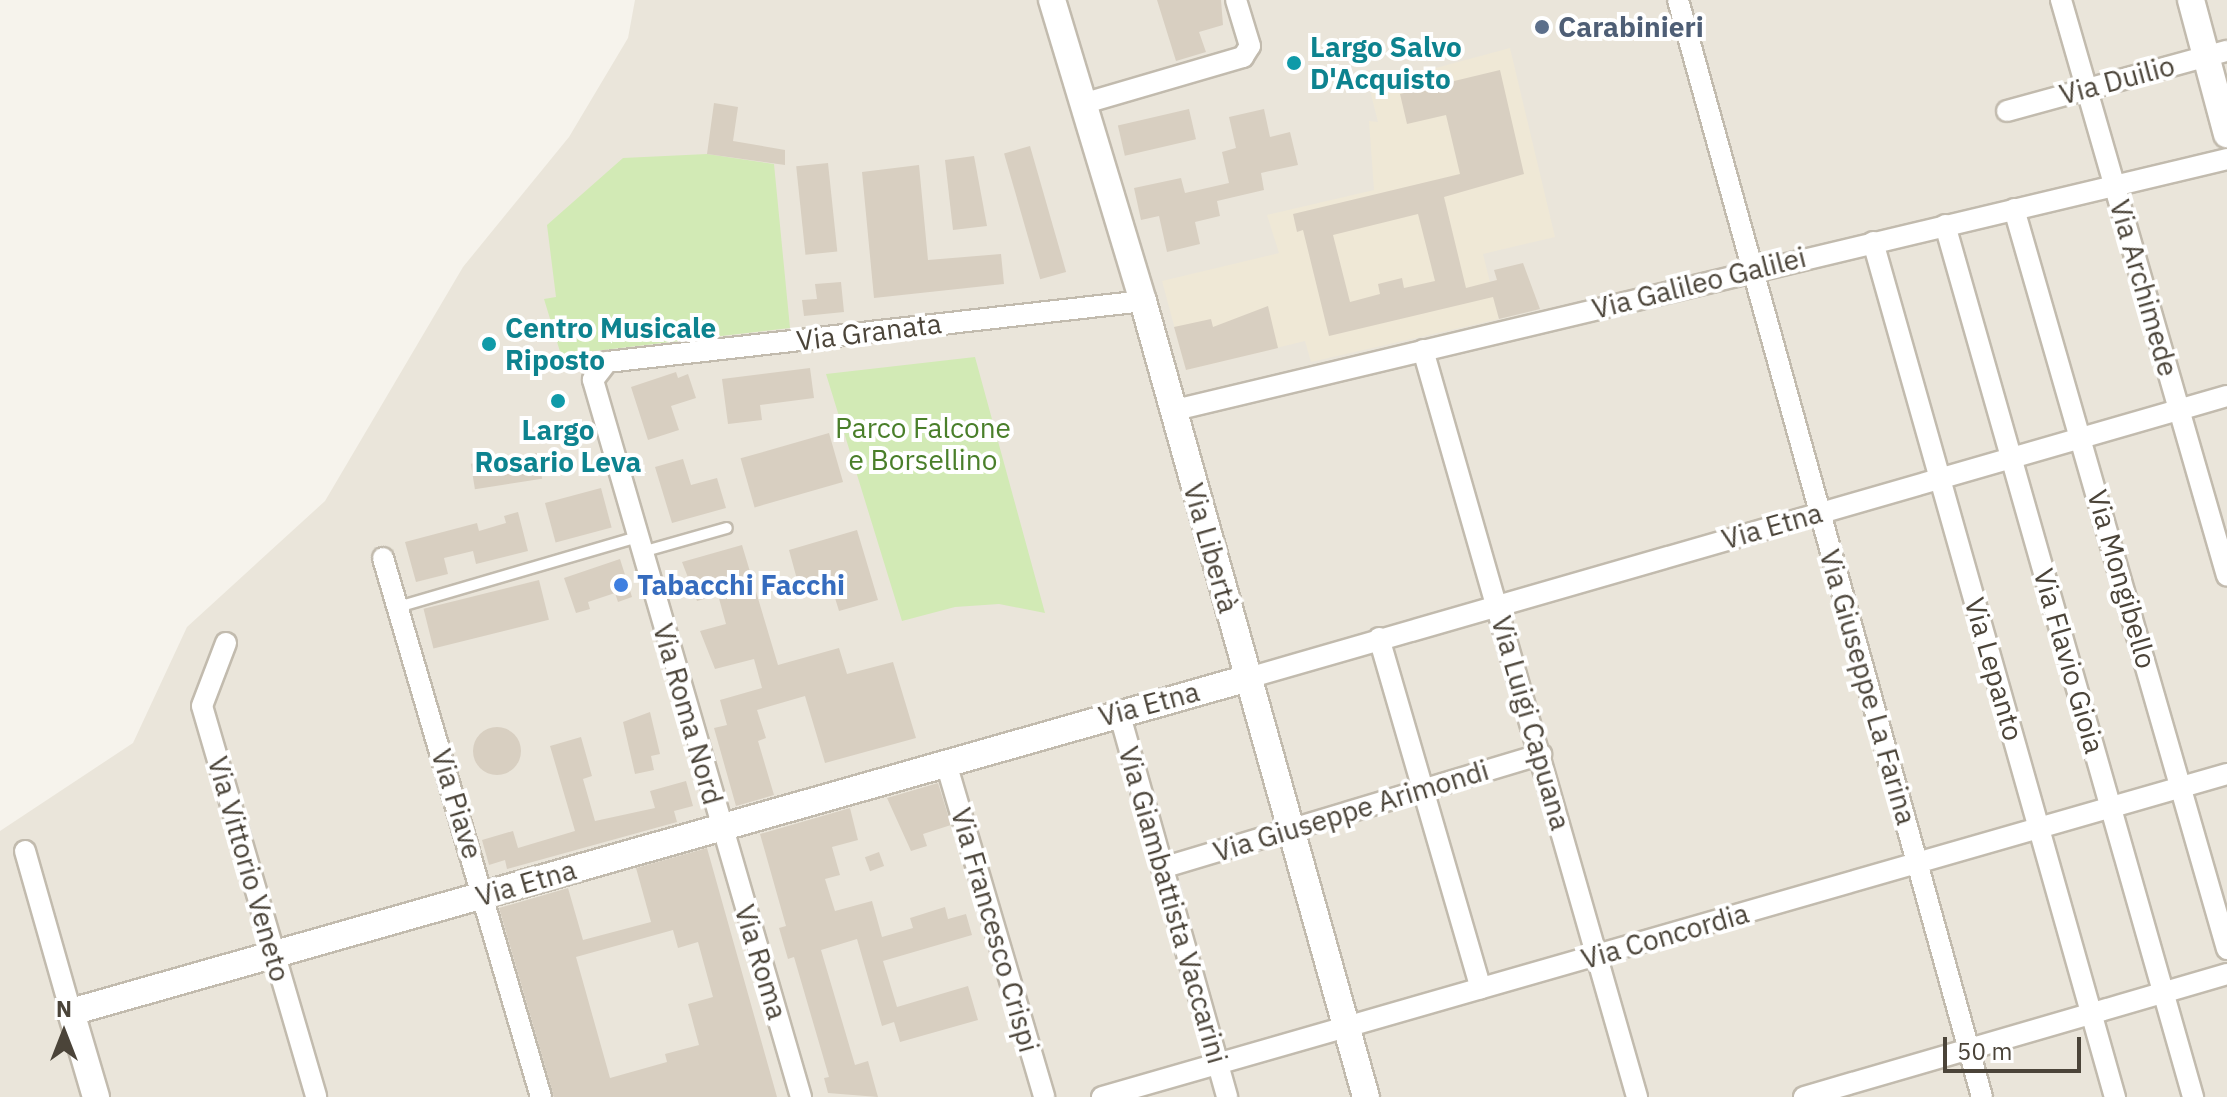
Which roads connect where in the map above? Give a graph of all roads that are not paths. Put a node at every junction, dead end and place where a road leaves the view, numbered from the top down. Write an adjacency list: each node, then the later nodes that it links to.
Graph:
1 (1052, 0): 8 (street, Via Libertà)
2 (1236, 0): 8 (street)
3 (1678, 0): 16 (street, Via Giuseppe La Farina)
4 (2061, 0): 7 (street, Via Archimede)
5 (2191, 0): 6 (street)
6 (2217, 53): 7 (street, Via Duilio); 10 (street)
7 (2086, 88): 9 (street, Via Duilio); 12 (street, Via Archimede)
8 (1082, 104): 17 (street, Via Libertà)
9 (2007, 111)
10 (2227, 134)
11 (2227, 159): 12 (street, Via Galileo Galilei)
12 (2114, 185): 13 (street, Via Galileo Galilei); 21 (street, Via Archimede)
13 (2014, 209): 14 (street, Via Galileo Galilei); 23 (street, Via Mongibello)
14 (1945, 225): 15 (street, Via Galileo Galilei); 24 (street, Via Flavio Gioia)
15 (1873, 242): 16 (street, Via Galileo Galilei); 25 (street, Via Lepanto)
16 (1751, 270): 18 (street, Via Galileo Galilei); 26 (street, Via Giuseppe La Farina)
17 (1143, 301): 19 (street, Via Granata); 22 (street, Via Libertà)
18 (1423, 350): 22 (street, Via Galileo Galilei); 31 (street, Via Luigi Capuana)
19 (598, 371): 28 (street, Via Roma Nord)
20 (2227, 396): 21 (street, Via Etna)
21 (2179, 408): 23 (street, Via Etna); 30 (street, Via Archimede)
22 (1171, 411): 35 (street, Via Libertà)
23 (2080, 438): 24 (street, Via Etna); 40 (street, Via Mongibello)
24 (2011, 458): 25 (street, Via Etna); 42 (street, Via Flavio Gioia)
25 (1940, 478): 26 (street, Via Etna); 43 (street, Via Lepanto)
26 (1818, 513): 31 (street, Via Etna); 47 (street, Via Giuseppe La Farina)
27 (727, 528): 28 (lane)
28 (640, 544): 32 (lane); 44 (street, Via Roma Nord)
29 (383, 558): 32 (street, Via Piave)
30 (2227, 576)
31 (1497, 605): 33 (street, Via Etna); 37 (street, Via Luigi Capuana)
32 (398, 607): 49 (street, Via Piave)
33 (1379, 638): 35 (street, Via Etna); 41 (street)
34 (226, 643): 51 (street, Via Vittorio Veneto)
35 (1248, 678): 36 (street, Via Etna); 45 (street, Via Libertà)
36 (1119, 712): 38 (street, Via Etna); 48 (street, Via Giambattista Vaccarini)
37 (1541, 754): 41 (street, Via Giuseppe Arimondi); 52 (street, Via Luigi Capuana)
38 (946, 763): 44 (street, Via Etna); 65 (street, Via Francesco Crispi)
39 (2227, 774): 40 (street, Via Concordia)
40 (2182, 786): 42 (street, Via Concordia); 50 (street, Via Mongibello)
41 (1423, 789): 45 (street, Via Giuseppe Arimondi); 54 (street)
42 (2111, 807): 43 (street, Via Concordia); 55 (street, Via Flavio Gioia)
43 (2039, 827): 47 (street, Via Concordia); 57 (street, Via Lepanto)
44 (721, 828): 49 (street, Via Etna); 64 (street, Via Roma)
45 (1290, 828): 48 (street, Via Giuseppe Arimondi); 58 (street, Via Libertà)
46 (25, 851): 56 (street)
47 (1917, 863): 52 (street, Via Concordia); 59 (street, Via Giuseppe La Farina)
48 (1162, 868): 60 (street, Via Giambattista Vaccarini)
49 (484, 895): 51 (street, Via Etna); 63 (street, Via Piave)
50 (2227, 949)
51 (273, 952): 56 (street, Via Etna); 62 (street, Via Vittorio Veneto)
52 (1598, 955): 54 (street, Via Concordia); 69 (street, Via Luigi Capuana)
53 (2227, 974): 55 (street)
54 (1481, 988): 58 (street, Via Concordia)
55 (2163, 993): 57 (street); 73 (street, Via Flavio Gioia)
56 (71, 1012): 61 (street)
57 (2092, 1013): 59 (street); 72 (street, Via Lepanto)
58 (1346, 1027): 60 (street, Via Concordia); 68 (street, Via Libertà)
59 (1968, 1050): 70 (street); 71 (street, Via Giuseppe La Farina)
60 (1218, 1065): 66 (street, Via Concordia); 67 (street, Via Giambattista Vaccarini)
61 (96, 1097)
62 (316, 1097)
63 (541, 1097)
64 (801, 1097)
65 (1044, 1097)
66 (1102, 1097)
67 (1227, 1097)
68 (1366, 1097)
69 (1637, 1097)
70 (1804, 1097)
71 (1982, 1097)
72 (2115, 1097)
73 (2193, 1097)

